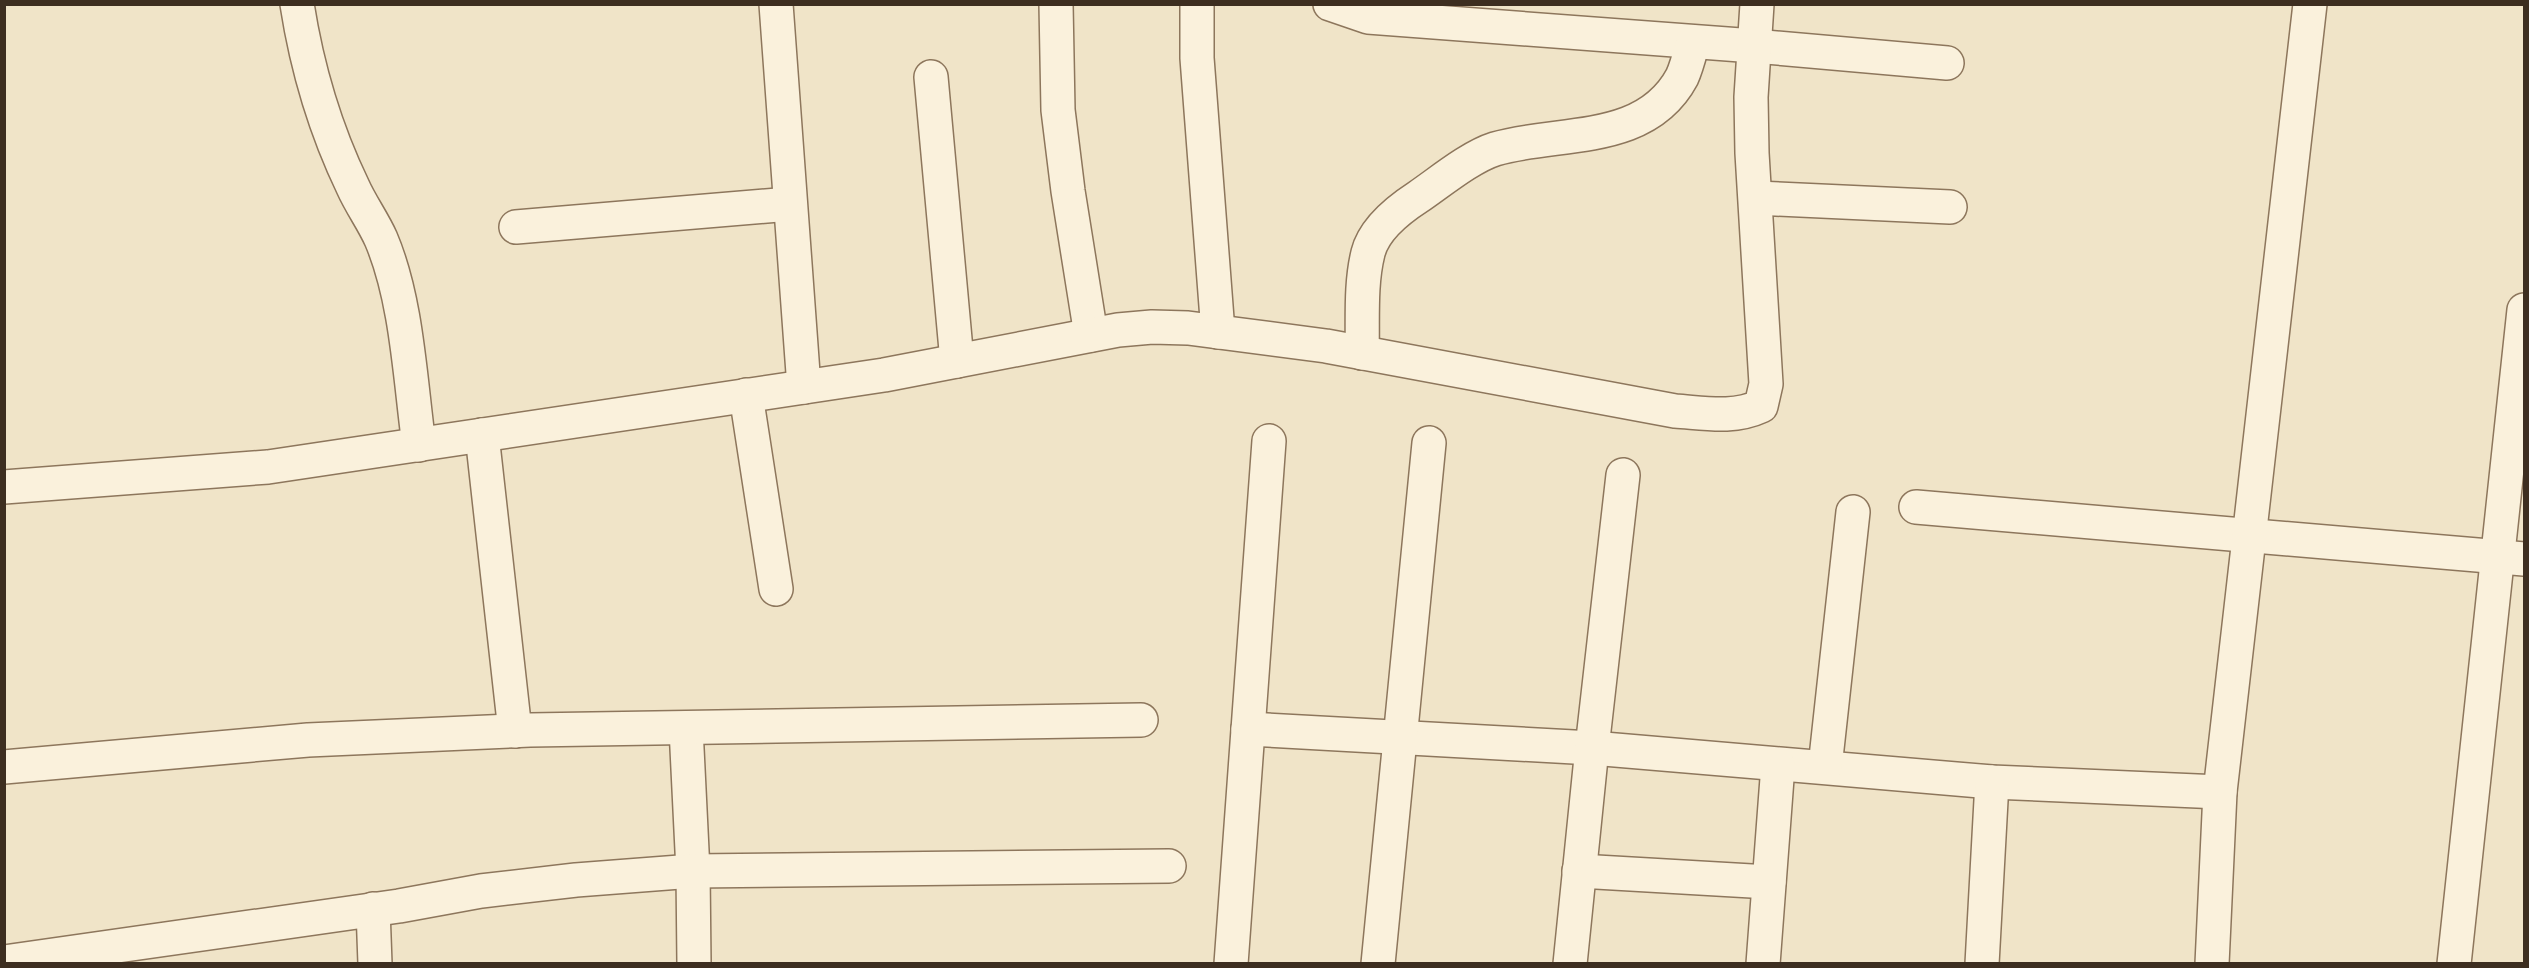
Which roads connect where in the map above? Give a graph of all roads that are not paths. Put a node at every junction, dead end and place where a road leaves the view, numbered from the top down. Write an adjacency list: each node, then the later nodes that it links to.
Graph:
1 (297, 4): 26 (street)
2 (776, 4): 13 (street)
3 (1056, 4): 18 (street)
4 (1197, 4): 17 (street)
5 (1330, 4): 8 (street)
6 (1757, 4): 9 (street)
7 (2310, 4): 31 (street)
8 (1693, 42): 9 (street); 19 (street)
9 (1754, 46): 10 (street); 12 (street)
10 (1947, 63)
11 (931, 77): 20 (street)
12 (1756, 198): 14 (street); 19 (street)
13 (790, 204): 15 (street); 21 (street)
14 (1950, 207)
15 (516, 227)
16 (2524, 310): 32 (street)
17 (1218, 332): 18 (street); 19 (street)
18 (1091, 335): 20 (street)
19 (1362, 353)
20 (957, 361): 21 (street)
21 (804, 387): 22 (street)
22 (746, 396): 23 (street); 33 (street)
23 (482, 435): 26 (street); 37 (street)
24 (1269, 441): 36 (street)
25 (1429, 443): 38 (street)
26 (419, 445): 28 (street)
27 (1623, 475): 39 (street)
28 (4, 487)
29 (1916, 507): 31 (street)
30 (1853, 512): 42 (street)
31 (2251, 536): 32 (street); 44 (street)
32 (2511, 558): 60 (street)
33 (776, 589)
34 (1141, 720): 35 (street)
35 (686, 728): 37 (street); 46 (street)
36 (1248, 729): 38 (street); 54 (street)
37 (515, 731): 41 (street)
38 (1401, 737): 39 (street); 55 (street)
39 (1592, 748): 40 (street); 47 (street)
40 (1778, 765): 42 (street); 48 (street)
41 (4, 767)
42 (1825, 767): 43 (street)
43 (1992, 782): 44 (street); 58 (street)
44 (2220, 792): 59 (street)
45 (1169, 866): 46 (street)
46 (693, 871): 49 (street); 53 (street)
47 (1579, 871): 48 (street); 56 (street)
48 (1769, 882): 57 (street)
49 (373, 909): 50 (street); 52 (street)
50 (110, 956): 51 (street)
51 (4, 962)
52 (375, 963)
53 (694, 963)
54 (1231, 963)
55 (1378, 963)
56 (1570, 963)
57 (1763, 963)
58 (1983, 963)
59 (2212, 963)
60 (2454, 963)

